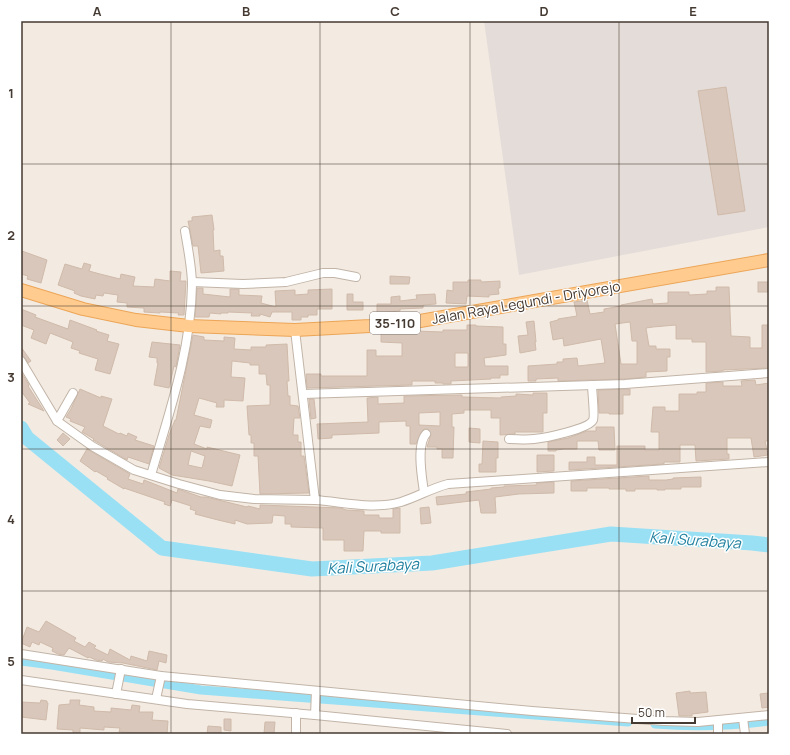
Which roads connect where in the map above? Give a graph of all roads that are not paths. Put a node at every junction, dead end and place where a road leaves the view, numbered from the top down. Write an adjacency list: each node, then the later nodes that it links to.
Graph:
1 (185, 231): 4 (street)
2 (769, 260): 7 (main road, Jalan Raya Legundi - Driyorejo / 35-110)
3 (356, 277): 4 (street)
4 (192, 282): 6 (street)
5 (21, 290): 6 (main road, Jalan Raya Legundi - Driyorejo / 35-110)
6 (189, 326): 7 (main road, Jalan Raya Legundi - Driyorejo / 35-110); 17 (street)
7 (295, 330): 12 (street)
8 (21, 361): 13 (street)
9 (769, 373): 10 (street)
10 (592, 385): 12 (street); 15 (street)
11 (73, 393): 13 (street)
12 (303, 394): 19 (street)
13 (57, 421): 17 (street)
14 (426, 434): 18 (street)
15 (509, 439)
16 (769, 462): 18 (street)
17 (151, 475): 19 (street)
18 (424, 492): 19 (street)
19 (315, 500)
20 (21, 654): 21 (street)
21 (121, 671): 22 (street); 24 (street)
22 (160, 678): 25 (street); 26 (street)
23 (21, 680): 24 (street)
24 (116, 691): 26 (street)
25 (316, 693): 27 (street); 31 (street)
26 (156, 697): 28 (street)
27 (315, 711): 28 (street); 33 (street)
28 (296, 713): 32 (street)
29 (769, 715): 30 (street)
30 (743, 719): 31 (street); 35 (street)
31 (718, 722): 34 (street)
32 (296, 734)
33 (507, 734)
34 (718, 734)
35 (745, 734)

